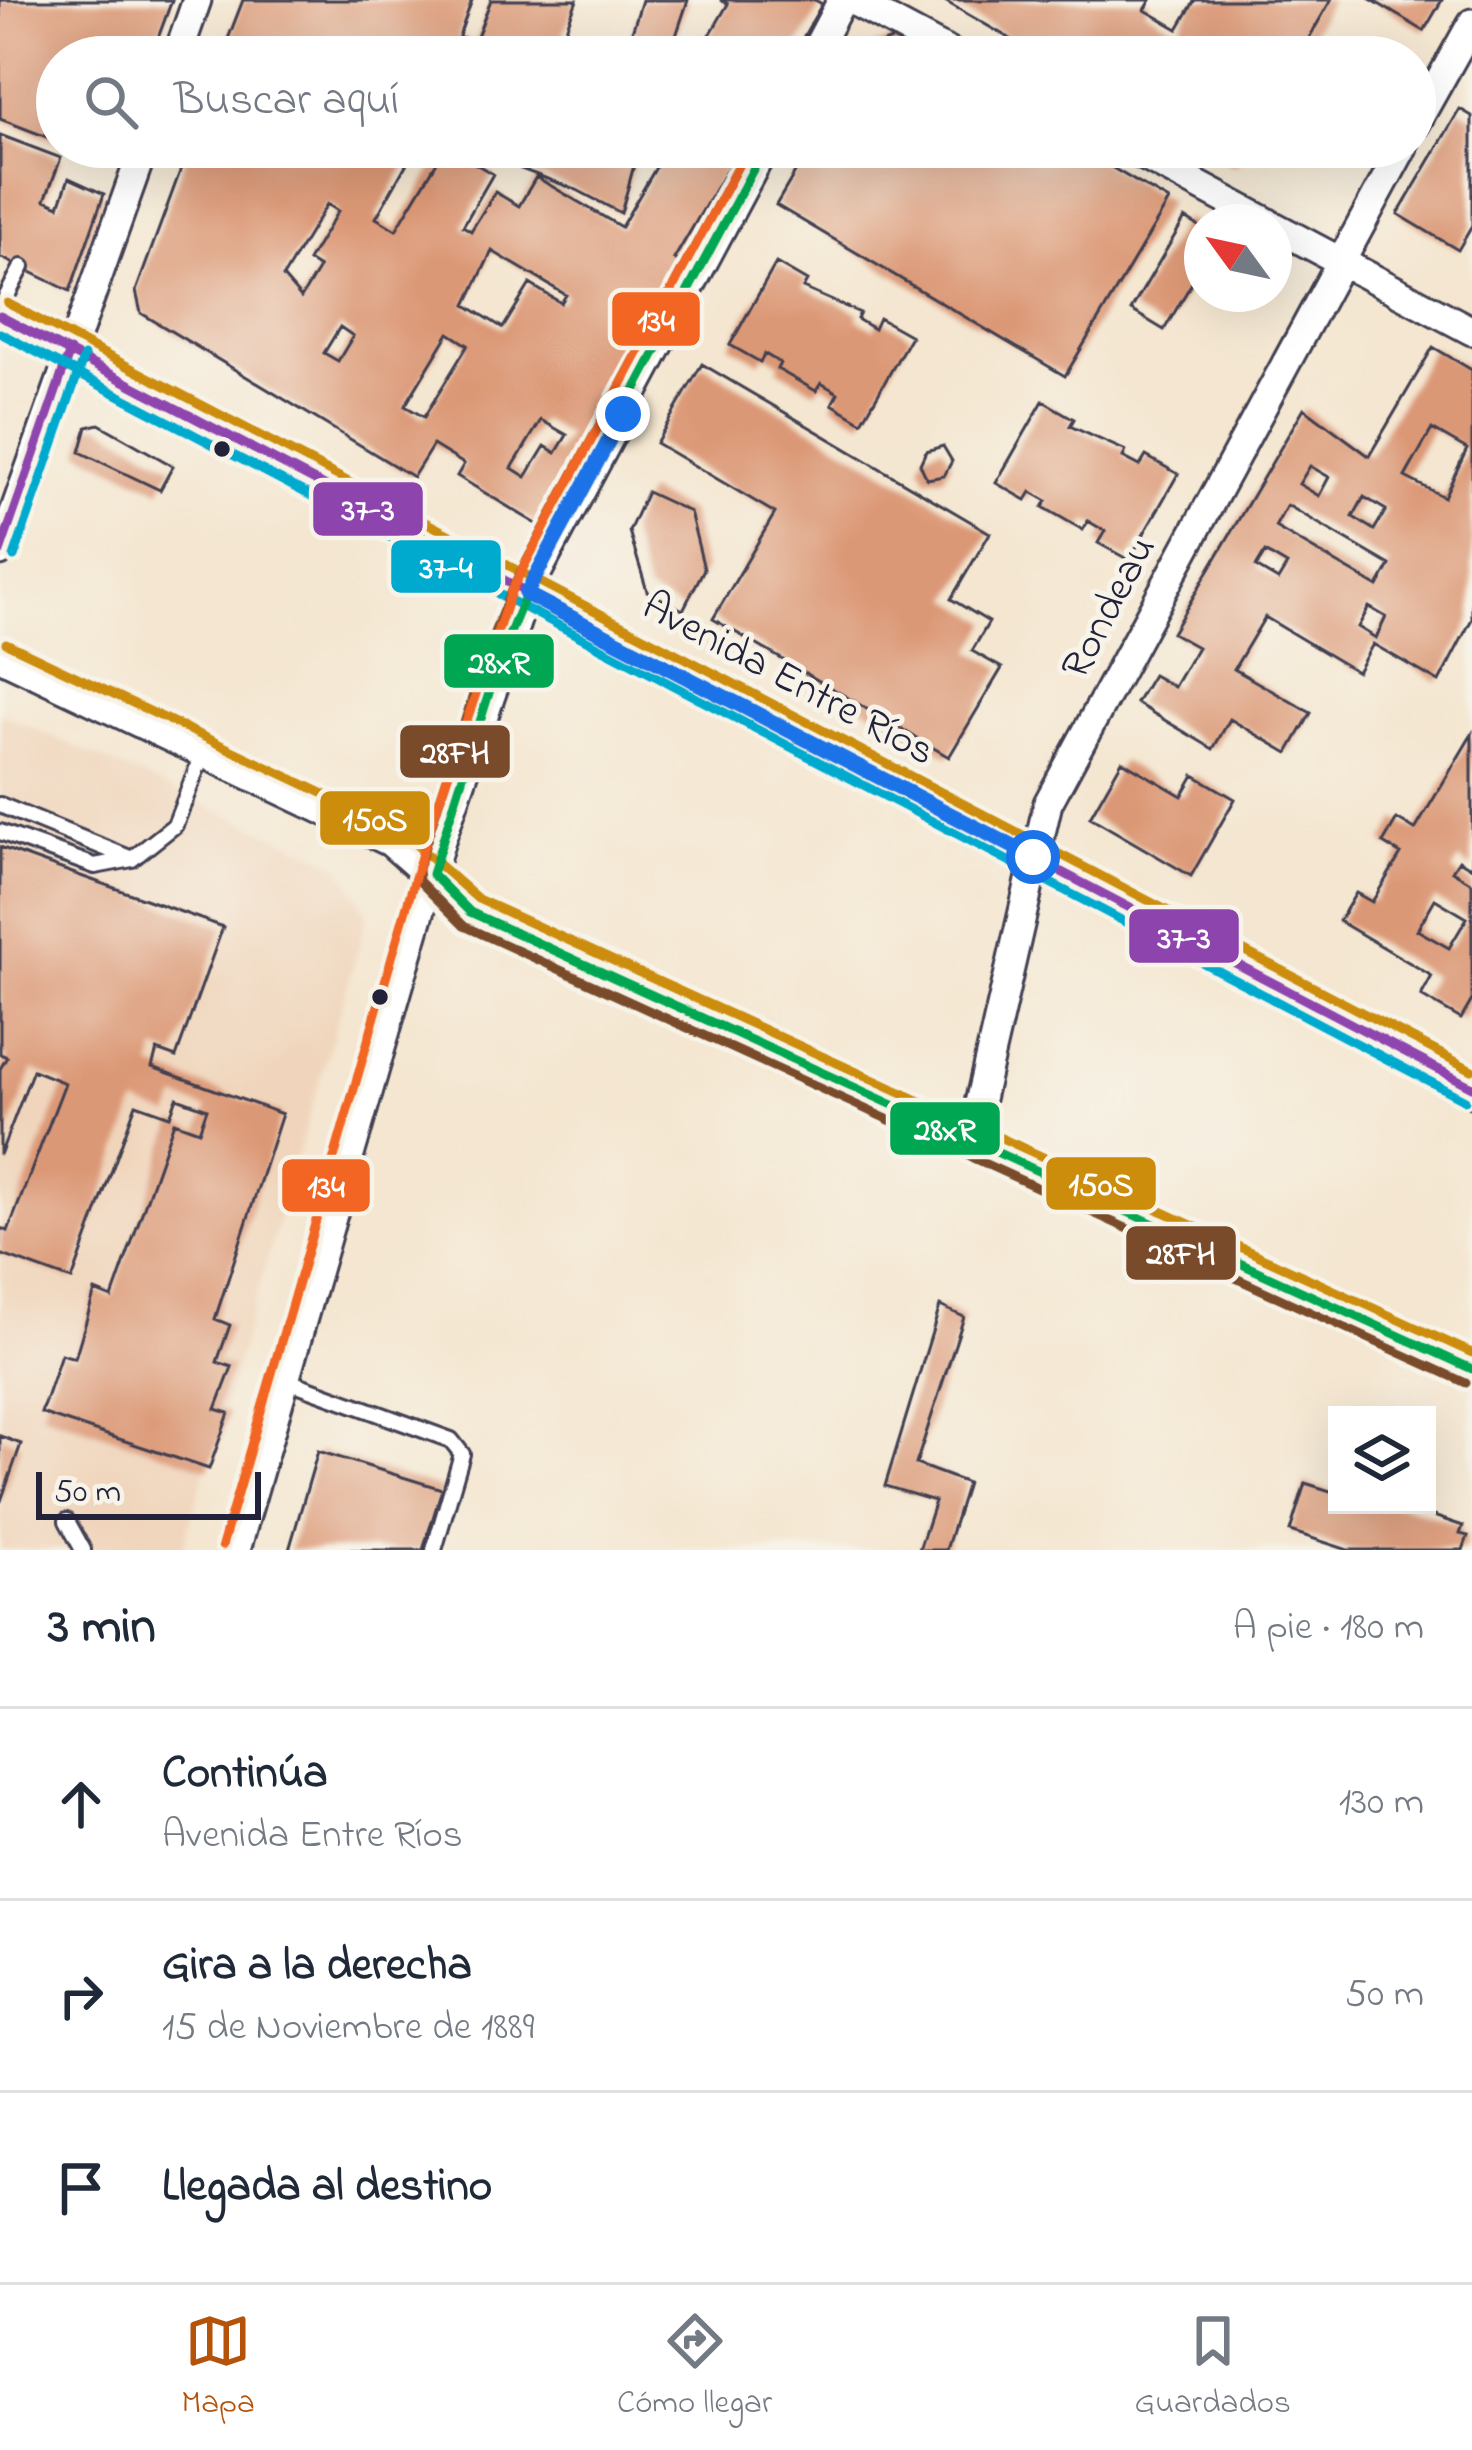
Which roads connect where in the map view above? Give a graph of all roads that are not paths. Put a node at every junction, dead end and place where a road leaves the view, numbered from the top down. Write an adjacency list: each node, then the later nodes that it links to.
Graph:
1 (197, 0): 4 (street)
2 (846, 0): 5 (street); 6 (street)
3 (1472, 23): 7 (street)
4 (184, 36)
5 (825, 36)
6 (917, 36)
7 (1436, 87)
8 (134, 168): 18 (street)
9 (754, 168): 20 (street)
10 (1166, 168): 12 (street)
11 (1390, 168): 14 (street, Rondeau)
12 (1233, 204)
13 (1292, 235): 14 (street)
14 (1339, 260): 17 (street); 25 (street, Rondeau)
15 (22, 267): 16 (lane)
16 (0, 312): 18 (main road, Avenida Entre Ríos)
17 (1472, 331)
18 (70, 351): 19 (street); 20 (main road, Avenida Entre Ríos)
19 (0, 552)
20 (526, 594): 25 (main road, Avenida Entre Ríos); 27 (street)
21 (0, 656): 22 (street)
22 (203, 753): 26 (lane); 27 (street)
23 (0, 805): 26 (lane)
24 (0, 832): 26 (lane)
25 (1033, 857): 28 (main road, Avenida Entre Ríos); 29 (street, Rondeau)
26 (132, 859)
27 (432, 874): 29 (street); 31 (street)
28 (1472, 1087)
29 (971, 1138): 30 (street)
30 (1472, 1369)
31 (286, 1380): 34 (street); 35 (lane)
32 (67, 1521): 33 (lane)
33 (83, 1550)
34 (236, 1550)
35 (434, 1550)

